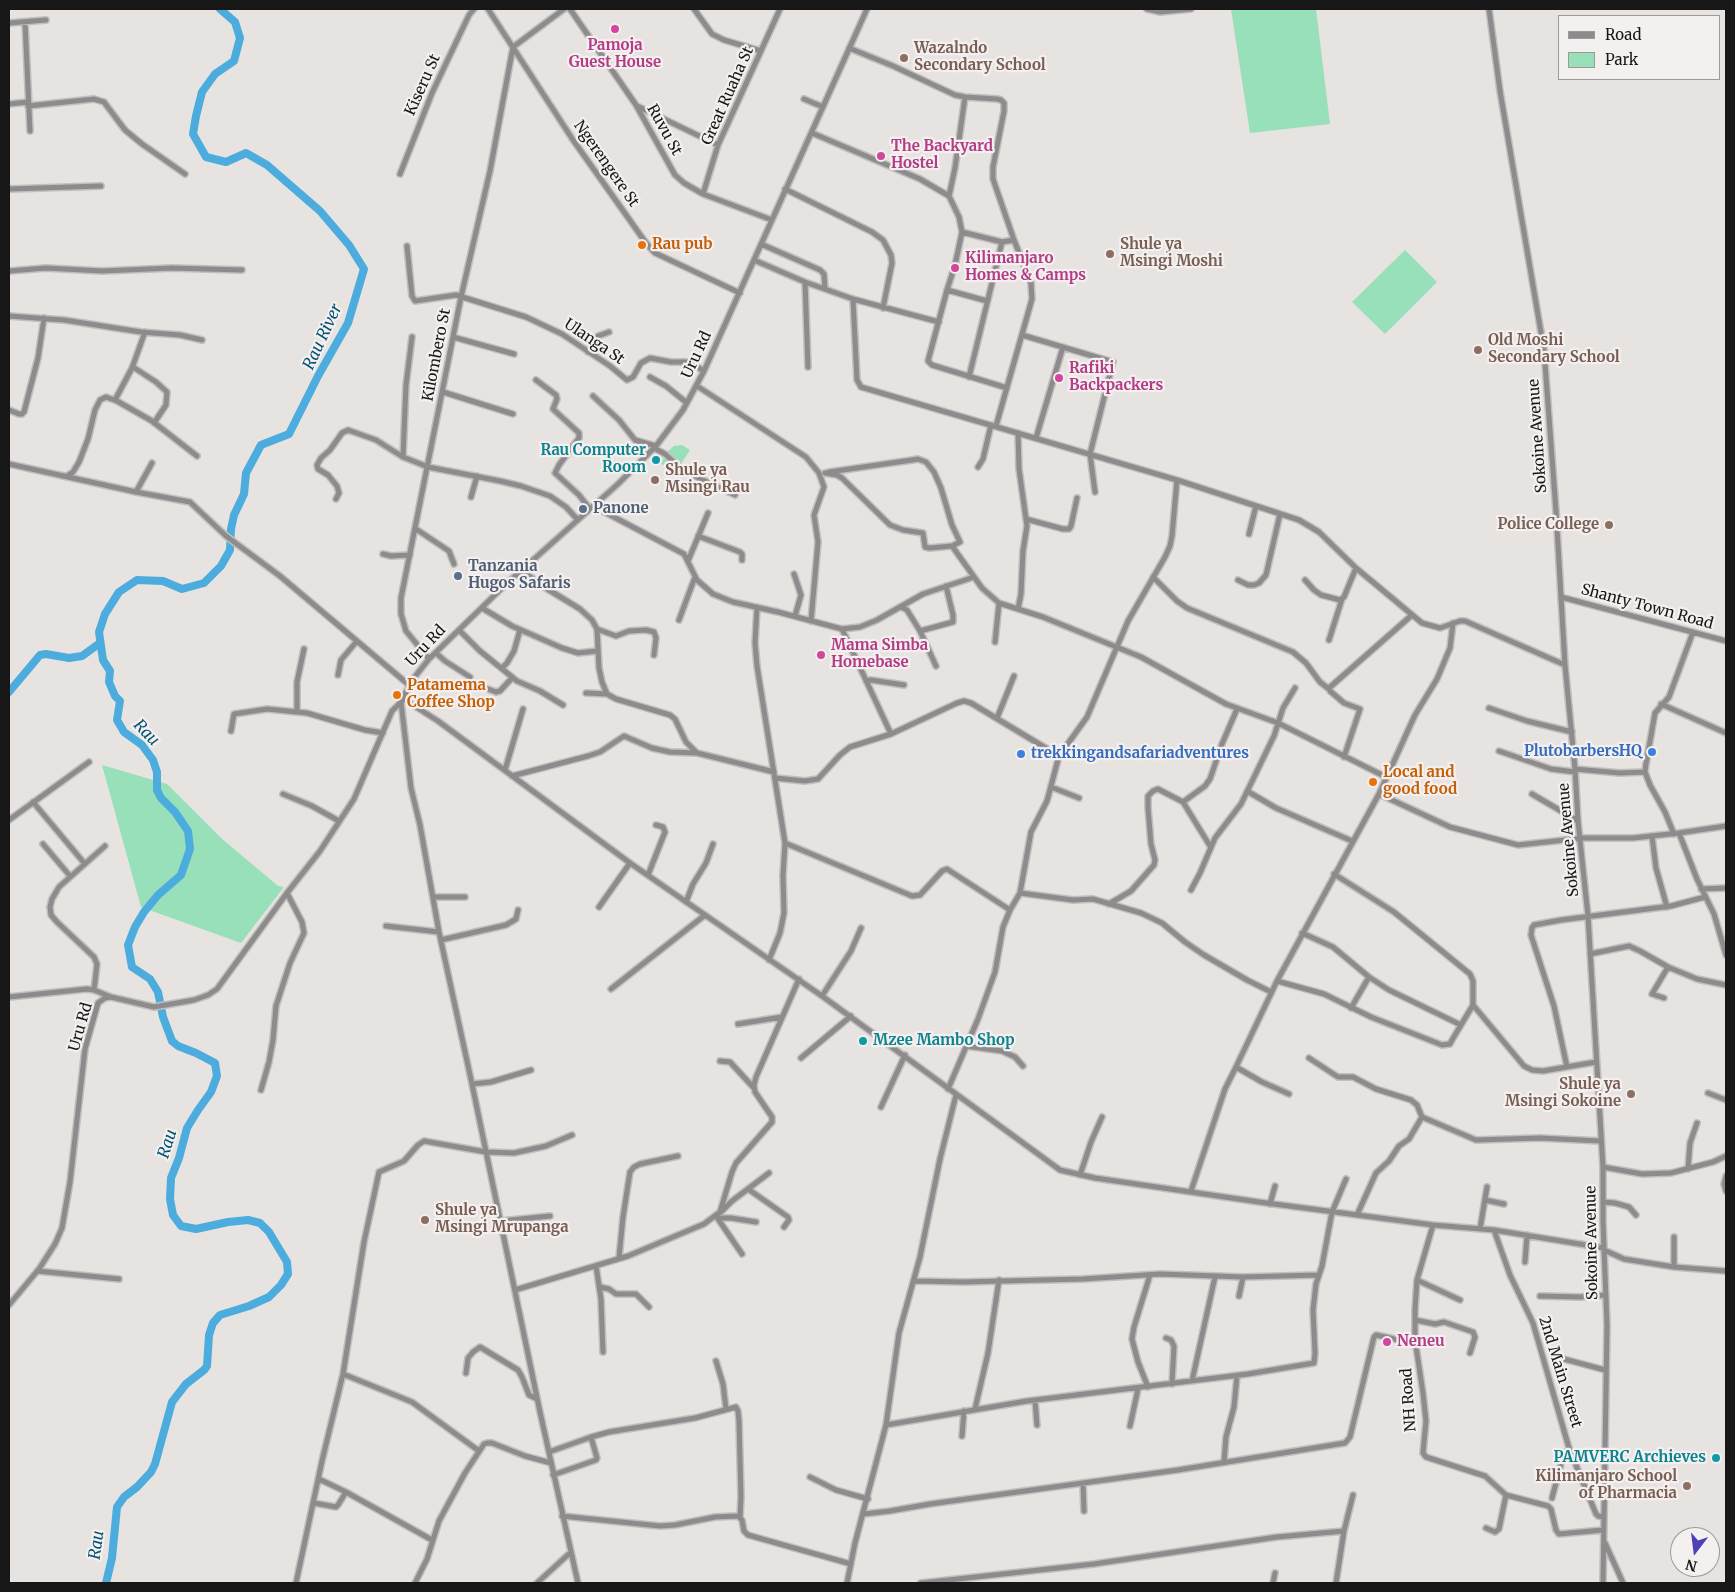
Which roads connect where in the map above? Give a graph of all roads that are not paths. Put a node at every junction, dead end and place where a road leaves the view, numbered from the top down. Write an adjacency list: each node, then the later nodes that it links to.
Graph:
1 (474, 9): 28 (street, Kiseru St)
2 (488, 9): 15 (street, Ngerengere St)
3 (564, 9): 15 (street)
4 (570, 9): 22 (street, Ruvu St)
5 (694, 9): 17 (street)
6 (780, 9): 17 (street, Great Ruaha St)
7 (867, 9): 16 (street, Uru Rd)
8 (1147, 9): 11 (street)
9 (1191, 9): 11 (street)
10 (1489, 9): 123 (street, Sokoine Avenue)
11 (1159, 10)
12 (46, 20): 13 (street)
13 (25, 22): 14 (street); 21 (street)
14 (9, 23)
15 (513, 47): 46 (street, Ngerengere St); 47 (street, Kilombero St)
16 (849, 48): 19 (street); 23 (street, Uru Rd)
17 (761, 51): 26 (street, Great Ruaha St)
18 (804, 98): 23 (street)
19 (965, 98): 33 (street); 36 (street)
20 (9, 104): 21 (street)
21 (28, 104): 24 (street); 27 (street)
22 (636, 105): 26 (street); 32 (street, Ruvu St)
23 (823, 107): 25 (street, Uru Rd)
24 (30, 131)
25 (812, 133): 31 (street, Uru Rd); 33 (street)
26 (718, 145): 32 (street, Great Ruaha St)
27 (185, 174)
28 (400, 174)
29 (101, 186): 30 (street)
30 (9, 189)
31 (786, 189): 34 (street, Uru Rd); 50 (street)
32 (703, 194): 34 (street, Ruvu St)
33 (949, 196): 35 (street)
34 (772, 220): 38 (street, Uru Rd)
35 (962, 232): 37 (street); 45 (street)
36 (1014, 240): 37 (street); 56 (street)
37 (1002, 242): 49 (street)
38 (761, 244): 40 (street, Uru Rd); 44 (street)
39 (407, 246): 47 (street, Ulanga St)
40 (754, 260): 43 (street); 46 (street, Uru Rd)
41 (242, 270): 42 (street)
42 (9, 271)
43 (805, 282): 44 (street); 64 (street)
44 (825, 290): 48 (street)
45 (947, 290): 49 (street); 53 (street)
46 (740, 293): 65 (street, Uru Rd)
47 (461, 297): 58 (street, Kilombero St); 61 (street, Ulanga St)
48 (853, 299): 50 (street); 78 (street)
49 (987, 301): 67 (street)
50 (883, 308): 53 (street)
51 (9, 316): 52 (street)
52 (44, 318): 54 (street); 75 (street)
53 (939, 322): 67 (street)
54 (145, 332): 59 (street); 63 (street)
55 (609, 332): 61 (street)
56 (1022, 335): 60 (street); 70 (street)
57 (412, 337): 84 (street)
58 (453, 337): 62 (street); 71 (street, Kilombero St)
59 (202, 340)
60 (1063, 347): 80 (street); 82 (street)
61 (588, 352): 65 (street, Ulanga St)
62 (514, 354)
63 (133, 366): 73 (street); 77 (street)
64 (808, 367)
65 (704, 371): 69 (street, Uru Rd)
66 (650, 377): 74 (street)
67 (969, 377): 70 (street)
68 (536, 380): 100 (street)
69 (697, 386): 74 (street, Uru Rd); 89 (street)
70 (1007, 388): 78 (street)
71 (442, 392): 76 (street); 87 (street, Kilombero St)
72 (593, 396): 81 (street)
73 (115, 400): 77 (street); 90 (street)
74 (687, 403): 81 (street, Uru Rd)
75 (9, 410)
76 (513, 414)
77 (154, 423): 83 (street)
78 (994, 426): 79 (street); 88 (street)
79 (1018, 433): 80 (street); 103 (street)
80 (1036, 438): 82 (street)
81 (655, 447): 95 (street); 100 (street, Uru Rd)
82 (1090, 454): 92 (street); 94 (street)
83 (197, 456)
84 (403, 457): 87 (street); 98 (street)
85 (152, 463): 93 (street)
86 (9, 464): 90 (street)
87 (428, 467): 91 (street); 105 (street, Kilombero St)
88 (978, 467)
89 (822, 473): 108 (street); 108 (street); 133 (street)
90 (67, 476): 93 (street)
91 (477, 476): 96 (street); 104 (street)
92 (1177, 480): 99 (street); 119 (street)
93 (136, 492): 142 (street)
94 (1095, 492)
95 (735, 495)
96 (471, 497)
97 (1077, 498): 103 (street)
98 (336, 499)
99 (1256, 506): 102 (street); 106 (street)
100 (592, 507): 104 (street, Uru Rd); 112 (street)
101 (708, 513): 107 (street)
102 (1280, 514): 114 (street); 120 (street)
103 (1026, 519): 129 (street)
104 (578, 520): 115 (street, Uru Rd)
105 (416, 529): 110 (street, Kilombero St); 113 (street)
106 (1249, 534)
107 (698, 536): 111 (street); 112 (street)
108 (952, 546): 118 (street)
109 (383, 554): 110 (street)
110 (410, 555): 150 (street, Kilombero St)
111 (742, 560)
112 (688, 561): 117 (street)
113 (454, 564)
114 (1356, 568): 124 (street); 130 (street)
115 (521, 570): 128 (street, Uru Rd); 135 (street)
116 (794, 574): 131 (street)
117 (695, 576): 127 (street); 132 (street)
118 (974, 577): 122 (street); 125 (street)
119 (1153, 577): 145 (street); 163 (street)
120 (1238, 580)
121 (1305, 580): 124 (street)
122 (946, 586): 126 (street); 139 (street)
123 (1561, 597): 140 (street, Shanty Town Road); 151 (street, Sokoine Avenue)
124 (1342, 599): 141 (street)
125 (999, 603): 129 (street); 144 (street)
126 (901, 606): 136 (street); 139 (street)
127 (757, 607): 131 (street); 188 (street)
128 (482, 608): 137 (street, Uru Rd); 138 (street)
129 (1018, 609): 145 (street)
130 (1412, 615): 134 (street); 163 (street)
131 (795, 616): 133 (street)
132 (679, 620)
133 (811, 621): 136 (street)
134 (1453, 623): 151 (street); 190 (street)
135 (597, 629): 147 (street); 149 (street)
136 (842, 629): 158 (street)
137 (459, 630): 148 (street, Uru Rd); 153 (street)
138 (520, 630): 147 (street); 153 (street)
139 (920, 631): 152 (street)
140 (1693, 632): 143 (street, Shanty Town Road); 168 (street)
141 (1329, 640)
142 (357, 641): 154 (street); 159 (street)
143 (1726, 641)
144 (995, 642)
145 (1117, 647): 171 (street); 182 (street)
146 (304, 649): 172 (street)
147 (597, 652): 165 (street)
148 (436, 654): 150 (street, Uru Rd); 156 (street)
149 (654, 655)
150 (429, 660): 159 (street, Uru Rd)
151 (1565, 665): 176 (street, Sokoine Avenue)
152 (936, 666)
153 (502, 668): 157 (street)
154 (338, 675)
155 (1014, 676): 173 (street)
156 (470, 677)
157 (512, 678): 162 (street); 167 (street)
158 (866, 681): 160 (street); 179 (street)
159 (409, 685): 166 (street, Uru Rd)
160 (904, 685)
161 (1295, 688): 174 (street)
162 (488, 689)
163 (1329, 689): 183 (street)
164 (586, 693): 165 (street)
165 (607, 694): 181 (street)
166 (402, 700): 177 (street, Uru Rd); 185 (street); 223 (street)
167 (563, 704)
168 (1661, 704): 178 (street); 187 (street)
169 (1489, 708): 176 (street)
170 (523, 709): 185 (street)
171 (1237, 709): 174 (street); 198 (street)
172 (297, 712): 175 (street); 177 (street)
173 (997, 718): 179 (street); 182 (street)
174 (1278, 723): 183 (street); 192 (street)
175 (231, 731)
176 (1572, 732): 186 (street, Sokoine Avenue)
177 (383, 733): 200 (street, Uru Rd)
178 (1726, 733)
179 (891, 734): 188 (street)
180 (1499, 751): 186 (street)
181 (697, 754): 188 (street); 189 (street)
182 (1059, 756): 191 (street)
183 (1344, 757): 190 (street)
184 (89, 762): 197 (street)
185 (505, 770): 189 (street)
186 (1575, 771): 187 (street); 201 (street, Sokoine Avenue)
187 (1645, 772): 204 (street)
188 (775, 775): 208 (street)
189 (512, 776): 213 (street)
190 (1386, 777): 194 (street)
191 (1051, 787): 196 (street); 222 (street)
192 (1247, 791): 207 (street); 212 (street)
193 (283, 794): 200 (street)
194 (1379, 794): 206 (street); 207 (street)
195 (1532, 794): 201 (street)
196 (1079, 798)
197 (33, 802): 199 (street); 214 (street)
198 (1183, 802): 212 (street); 227 (street)
199 (9, 820)
200 (339, 821): 221 (street, Uru Rd)
201 (1578, 821): 206 (street, Sokoine Avenue)
202 (656, 825): 217 (street)
203 (1726, 826): 204 (street)
204 (1676, 833): 205 (street); 219 (street)
205 (1652, 836): 206 (street); 228 (street)
206 (1580, 838): 233 (street, Sokoine Avenue)
207 (1352, 841): 215 (street)
208 (786, 843): 231 (street); 241 (street)
209 (43, 844): 216 (street)
210 (713, 844): 226 (street)
211 (105, 846): 214 (street)
212 (1210, 846): 220 (street)
213 (630, 863): 217 (street); 229 (street)
214 (85, 864): 216 (street)
215 (1334, 874): 237 (street); 254 (street)
216 (70, 876): 247 (street)
217 (648, 876): 226 (street)
218 (1726, 888): 219 (street)
219 (1701, 889): 225 (street)
220 (1191, 890)
221 (287, 893): 252 (street, Uru Rd); 273 (street)
222 (1020, 893): 227 (street); 231 (street)
223 (433, 897): 224 (street); 236 (street)
224 (465, 897)
225 (1705, 897): 228 (street); 240 (street)
226 (686, 902): 232 (street)
227 (1109, 904): 249 (street)
228 (1667, 906): 233 (street)
229 (599, 907)
230 (518, 910): 238 (street)
231 (1010, 910): 260 (street)
232 (705, 915): 241 (street); 248 (street)
233 (1588, 916): 239 (street, Sokoine Avenue); 267 (street)
234 (386, 926): 236 (street)
235 (861, 928): 251 (street)
236 (439, 932): 238 (street)
237 (1302, 934): 243 (street); 245 (street)
238 (441, 940): 270 (street)
239 (1590, 954): 242 (street); 265 (street, Sokoine Avenue)
240 (1726, 955)
241 (769, 960): 244 (street)
242 (1668, 967): 246 (street); 253 (street)
243 (1369, 977): 255 (street); 259 (street)
244 (799, 980): 251 (street); 257 (street)
245 (1277, 981): 249 (street); 255 (street)
246 (1726, 985)
247 (94, 990): 250 (street); 252 (street)
248 (611, 990)
249 (1271, 992): 268 (street)
250 (9, 996)
251 (822, 996): 256 (street)
252 (111, 997): 321 (street, Uru Rd)
253 (1664, 998)
254 (1473, 1005): 259 (street); 267 (street)
255 (1351, 1008): 259 (street)
256 (851, 1016): 261 (street); 262 (street)
257 (782, 1017): 258 (street); 271 (street)
258 (738, 1024)
259 (1461, 1026)
260 (966, 1046): 266 (street); 272 (street)
261 (905, 1055): 272 (street); 278 (street)
262 (801, 1058)
263 (1309, 1058): 279 (street)
264 (720, 1061): 271 (street)
265 (1596, 1062): 267 (street); 283 (street, Sokoine Avenue)
266 (1023, 1066)
267 (1567, 1067)
268 (1236, 1068): 275 (street); 296 (street)
269 (531, 1070): 270 (street)
270 (472, 1084): 284 (street)
271 (754, 1088): 306 (street)
272 (948, 1089): 276 (street)
273 (260, 1090)
274 (1708, 1093): 277 (street)
275 (1289, 1094)
276 (956, 1095): 290 (street); 330 (street)
277 (1726, 1100)
278 (881, 1107)
279 (1422, 1116): 283 (street); 303 (street)
280 (1102, 1117): 290 (street)
281 (1697, 1123): 288 (street)
282 (572, 1135): 284 (street)
283 (1601, 1141): 287 (street, Sokoine Avenue)
284 (486, 1152): 307 (street); 348 (street)
285 (678, 1156): 317 (street)
286 (1726, 1156): 288 (street)
287 (1603, 1167): 288 (street); 299 (street, Sokoine Avenue)
288 (1688, 1170)
289 (769, 1173): 295 (street)
290 (1080, 1175): 296 (street)
291 (1726, 1176): 297 (street)
292 (1346, 1179): 302 (street)
293 (1275, 1186): 300 (street)
294 (1487, 1187): 298 (street)
295 (748, 1190): 306 (street); 310 (street)
296 (1191, 1191): 300 (street)
297 (1726, 1191)
298 (1485, 1200): 301 (street); 311 (street)
299 (1603, 1202): 304 (street); 315 (street, Sokoine Avenue)
300 (1270, 1204): 302 (street)
301 (1504, 1204)
302 (1332, 1212): 303 (street); 324 (street)
303 (1357, 1215): 309 (street)
304 (1636, 1215)
305 (550, 1216): 307 (street)
306 (718, 1216): 308 (street); 316 (street); 317 (street)
307 (501, 1221): 332 (street)
308 (756, 1222)
309 (1433, 1225): 311 (street); 329 (street, NH Road)
310 (784, 1227)
311 (1480, 1229): 312 (street)
312 (1494, 1230): 313 (street); 364 (street, 2nd Main Street)
313 (1527, 1235): 315 (street); 318 (street)
314 (1674, 1237): 320 (street)
315 (1604, 1249): 320 (street); 333 (street, Sokoine Avenue)
316 (742, 1254)
317 (619, 1258): 319 (street)
318 (1525, 1262)
319 (596, 1266): 331 (street); 332 (street)
320 (1674, 1267): 322 (street)
321 (37, 1271): 327 (street); 337 (street, Uru Rd)
322 (1726, 1271)
323 (1150, 1275): 325 (street); 328 (street); 352 (street)
324 (1319, 1275): 326 (street); 349 (street)
325 (1215, 1277): 326 (street); 350 (street)
326 (1244, 1277): 334 (street)
327 (119, 1280)
328 (999, 1280): 330 (street); 357 (street)
329 (1417, 1280): 336 (street); 339 (street, NH Road)
330 (914, 1282): 359 (street)
331 (600, 1287): 338 (street); 342 (street)
332 (515, 1290): 354 (street)
333 (1606, 1295): 335 (street); 346 (street, Sokoine Avenue)
334 (1240, 1296)
335 (1540, 1296)
336 (1460, 1300)
337 (9, 1305)
338 (649, 1307)
339 (1415, 1320): 341 (street, NH Road); 343 (street)
340 (1166, 1338): 351 (street)
341 (1415, 1340): 367 (street); 375 (street, NH Road)
342 (603, 1352)
343 (1470, 1353)
344 (1564, 1359): 346 (street)
345 (716, 1361): 356 (street)
346 (1605, 1370): 383 (street, Sokoine Avenue)
347 (466, 1373): 354 (street)
348 (343, 1374): 365 (street); 371 (street)
349 (1237, 1376): 350 (street); 367 (street)
350 (1192, 1382): 351 (street)
351 (1172, 1384): 352 (street)
352 (1148, 1387): 353 (street)
353 (1138, 1389): 355 (street); 361 (street)
354 (537, 1399): 366 (street)
355 (1036, 1400): 357 (street); 360 (street)
356 (726, 1409): 363 (street); 382 (street)
357 (975, 1409): 358 (street)
358 (964, 1411): 359 (street); 362 (street)
359 (886, 1425): 377 (street)
360 (1037, 1425)
361 (1130, 1426)
362 (962, 1436)
363 (591, 1437): 366 (street); 369 (street)
364 (1569, 1448): 376 (street); 383 (street, 2nd Main Street)
365 (479, 1450): 368 (street); 387 (street)
366 (549, 1452): 368 (street)
367 (1224, 1462): 372 (street)
368 (551, 1463): 369 (street)
369 (553, 1475): 381 (street)
370 (810, 1477): 377 (street)
371 (319, 1479): 373 (street); 378 (street)
372 (1083, 1483): 379 (street); 380 (street)
373 (346, 1492): 378 (street); 387 (street)
374 (1353, 1495): 386 (street)
375 (1506, 1495): 384 (street); 385 (street, NH Road)
376 (1552, 1498)
377 (868, 1499): 380 (street)
378 (314, 1503): 392 (street)
379 (1084, 1511)
380 (864, 1514): 390 (street)
381 (562, 1516): 382 (street); 389 (street)
382 (740, 1517): 390 (street)
383 (1603, 1517): 385 (street, Sokoine Avenue)
384 (1486, 1528)
385 (1603, 1530): 388 (street, Sokoine Avenue)
386 (1344, 1531): 397 (street); 399 (street)
387 (432, 1540): 393 (street)
388 (1604, 1541): 400 (street, Sokoine Avenue); 401 (street)
389 (570, 1552): 394 (street); 395 (street)
390 (851, 1564): 396 (street)
391 (1275, 1573): 398 (street)
392 (296, 1583)
393 (415, 1583)
394 (537, 1583)
395 (578, 1583)
396 (847, 1583)
397 (920, 1583)
398 (1273, 1583)
399 (1336, 1583)
400 (1603, 1583)
401 (1622, 1583)

